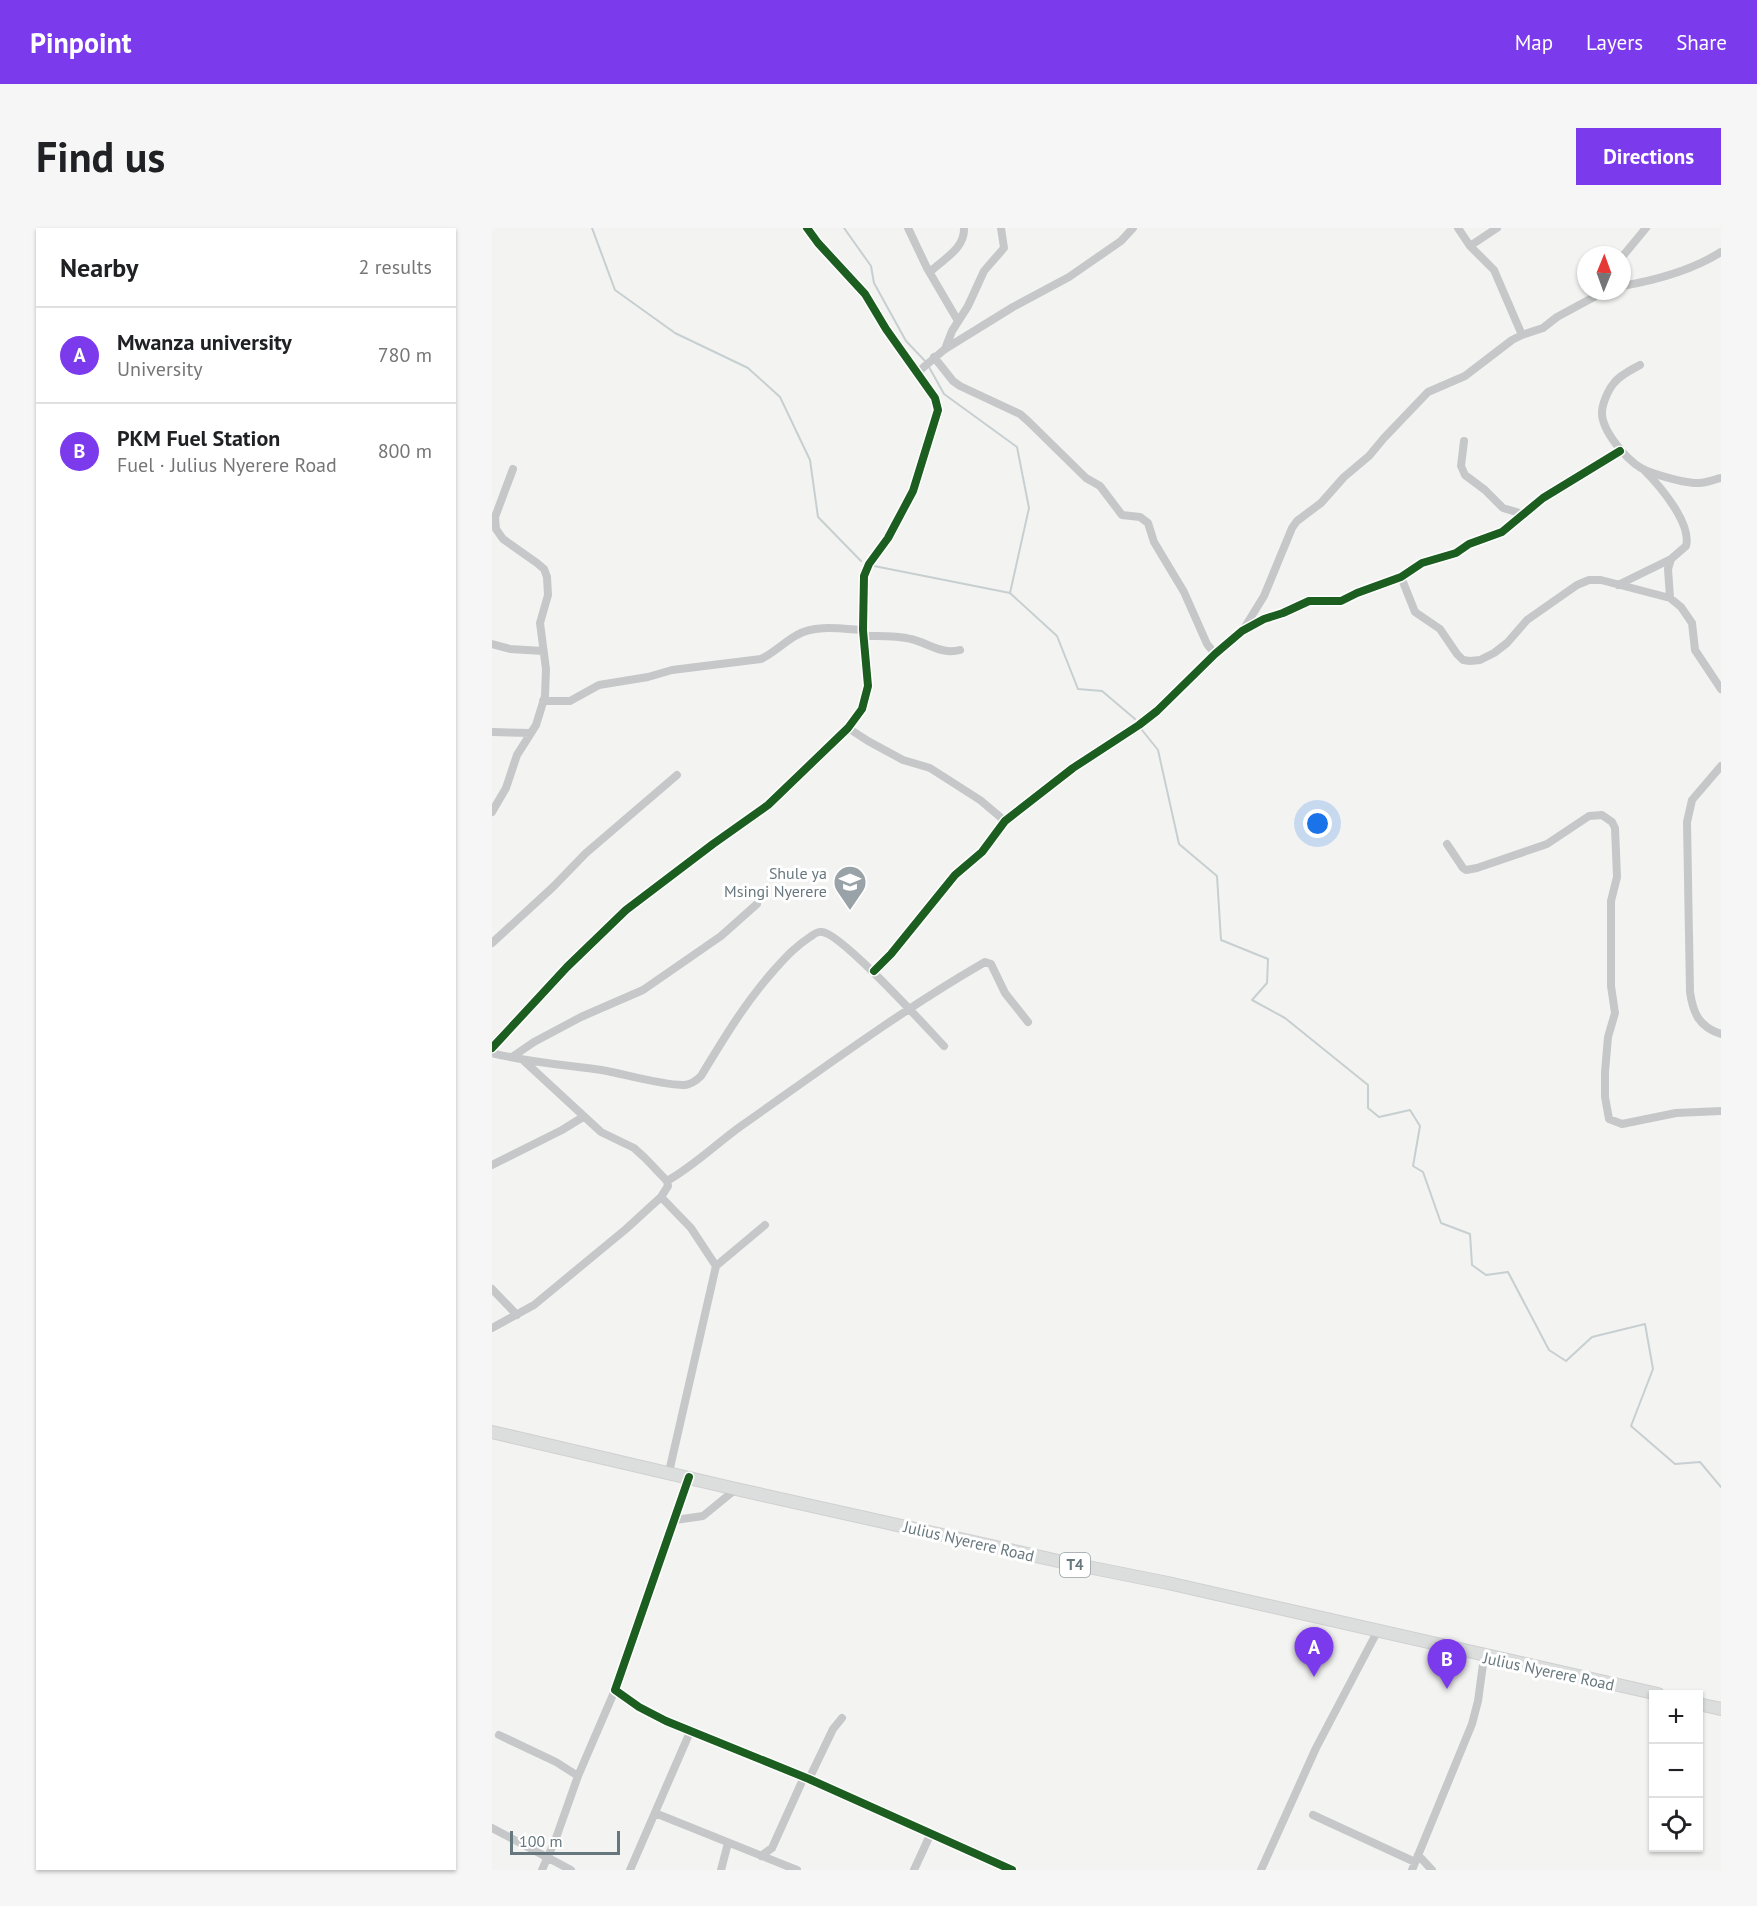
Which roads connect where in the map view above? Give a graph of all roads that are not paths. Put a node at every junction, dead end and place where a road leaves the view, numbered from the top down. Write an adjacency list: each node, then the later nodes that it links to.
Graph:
1 (807, 228): 20 (street)
2 (908, 228): 12 (street)
3 (964, 228): 12 (street)
4 (1001, 228): 15 (street)
5 (1133, 228): 17 (street)
6 (1458, 228): 9 (street)
7 (1497, 228): 9 (street)
8 (1646, 228): 10 (street)
9 (1470, 246): 16 (street)
10 (1631, 246)
11 (1721, 252): 13 (street)
12 (930, 272): 15 (street)
13 (1631, 284)
14 (1586, 301): 16 (street)
15 (958, 321): 17 (street)
16 (1522, 335): 31 (street)
17 (945, 349): 18 (street)
18 (934, 357): 20 (street); 36 (street)
19 (1640, 365): 22 (street)
20 (918, 372): 32 (street)
21 (1464, 441): 26 (street)
22 (1620, 451): 24 (street); 26 (street)
23 (513, 469): 35 (street)
24 (1642, 469): 25 (street); 27 (street)
25 (1721, 478)
26 (1523, 514): 28 (street)
27 (1671, 559): 29 (street); 30 (street)
28 (1401, 577): 29 (street); 31 (street)
29 (1618, 585): 30 (street)
30 (1670, 598): 37 (street)
31 (1242, 632): 36 (street)
32 (863, 633): 34 (street); 38 (street); 39 (street)
33 (492, 644): 35 (street)
34 (960, 650)
35 (543, 651): 38 (street)
36 (1215, 654): 45 (street)
37 (1721, 689)
38 (543, 701): 41 (street)
39 (848, 728): 45 (street); 54 (street)
40 (492, 732): 41 (street)
41 (531, 733): 44 (street)
42 (1721, 766): 52 (street)
43 (677, 775): 48 (street)
44 (492, 812)
45 (1005, 821): 49 (street)
46 (1448, 844): 57 (street)
47 (757, 904): 55 (street)
48 (492, 943)
49 (874, 971): 50 (street); 56 (street)
50 (910, 1010): 51 (street); 53 (street); 60 (street)
51 (1028, 1022)
52 (1721, 1034)
53 (944, 1046)
54 (493, 1047): 55 (street)
55 (512, 1057): 56 (street)
56 (523, 1060): 58 (street)
57 (1721, 1111)
58 (583, 1117): 59 (street); 60 (street)
59 (492, 1165)
60 (667, 1181): 61 (street)
61 (662, 1197): 63 (street); 65 (street)
62 (765, 1225): 63 (street)
63 (716, 1266): 68 (street)
64 (492, 1289): 65 (street)
65 (517, 1315): 66 (street)
66 (492, 1328)
67 (492, 1432): 68 (highway, Julius Nyerere Road / T4)
68 (669, 1472): 69 (highway, Julius Nyerere Road / T4)
69 (689, 1477): 70 (highway, Julius Nyerere Road / T4); 71 (street)
70 (736, 1489): 71 (street); 72 (highway, Julius Nyerere Road / T4)
71 (675, 1520): 74 (street)
72 (1377, 1632): 73 (highway, Julius Nyerere Road / T4); 99 (street)
73 (1484, 1657): 75 (highway, Julius Nyerere Road / T4); 90 (street)
74 (615, 1690): 79 (street); 81 (street)
75 (1649, 1693)
76 (1703, 1705): 77 (highway)
77 (1721, 1709)
78 (842, 1718): 82 (street)
79 (690, 1732): 82 (street); 83 (street)
80 (499, 1735): 81 (street)
81 (578, 1776): 89 (street)
82 (806, 1778): 86 (street); 88 (street)
83 (655, 1813): 87 (street); 94 (street)
84 (1313, 1815): 90 (street)
85 (492, 1828): 89 (street)
86 (931, 1833): 91 (street); 97 (street)
87 (728, 1842): 88 (street); 95 (street)
88 (761, 1856): 96 (street)
89 (548, 1857): 92 (street); 93 (street)
90 (1415, 1862): 100 (street)
91 (1004, 1868): 98 (street)
92 (542, 1870)
93 (570, 1870)
94 (630, 1870)
95 (721, 1870)
96 (796, 1870)
97 (914, 1870)
98 (1012, 1870)
99 (1261, 1870)
100 (1432, 1870)

